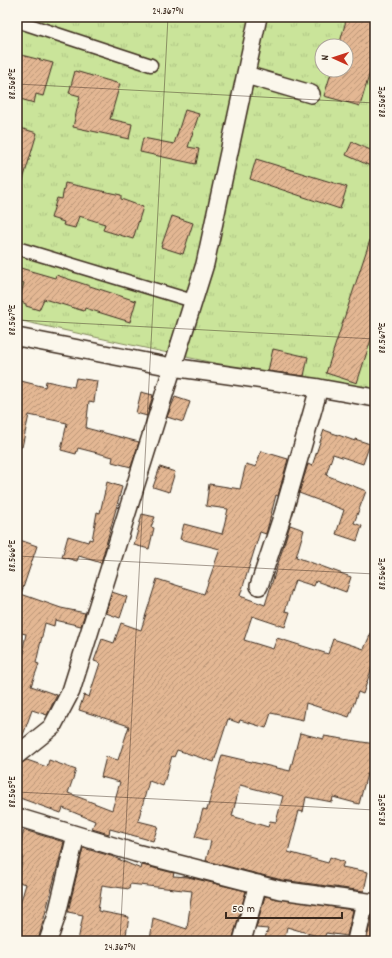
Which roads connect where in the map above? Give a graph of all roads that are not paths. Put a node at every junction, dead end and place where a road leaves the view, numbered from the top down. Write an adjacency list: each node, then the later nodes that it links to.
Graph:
1 (258, 17): 4 (street)
2 (17, 21): 3 (street)
3 (151, 65)
4 (246, 75): 5 (street); 7 (street)
5 (311, 94)
6 (17, 248): 7 (street)
7 (193, 301): 9 (street)
8 (17, 337): 9 (street)
9 (172, 367): 10 (street); 13 (street)
10 (319, 388): 11 (street); 12 (street)
11 (375, 398)
12 (259, 586)
13 (17, 754)
14 (17, 817): 15 (street)
15 (76, 836): 16 (street); 18 (street)
16 (258, 884): 17 (street); 19 (street)
17 (370, 903): 20 (street)
18 (48, 941)
19 (242, 941)
20 (356, 941)

